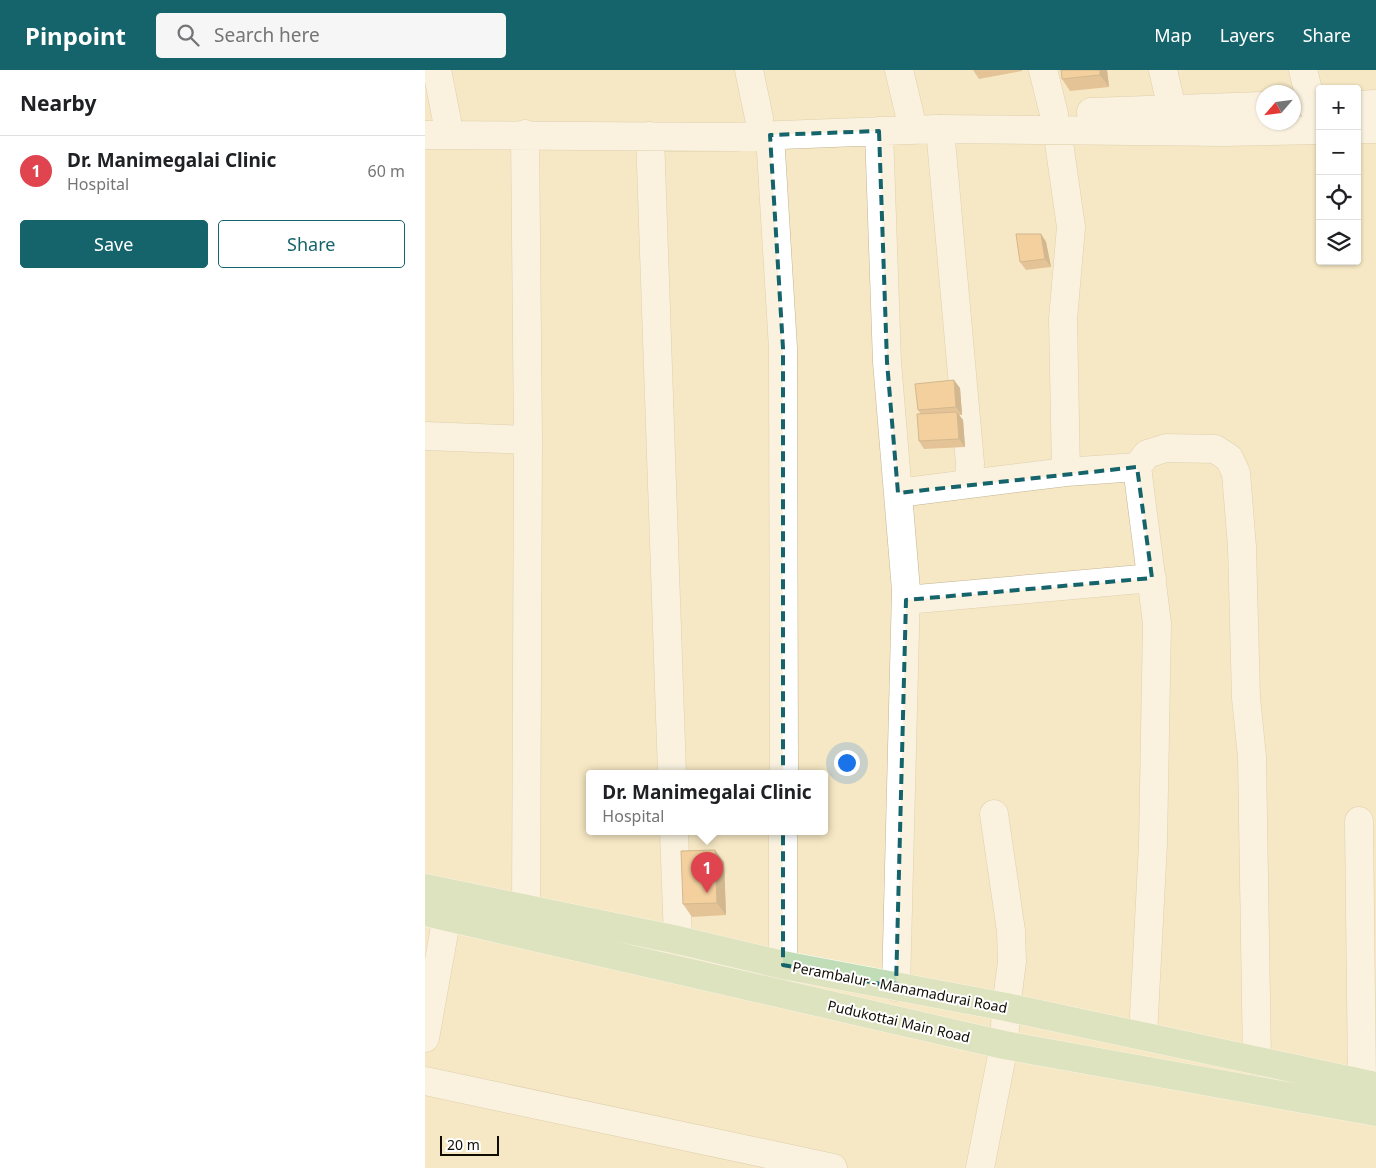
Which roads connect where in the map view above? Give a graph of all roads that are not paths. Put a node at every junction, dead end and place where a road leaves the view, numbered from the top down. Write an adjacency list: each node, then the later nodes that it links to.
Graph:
1 (437, 70): 14 (street)
2 (749, 70): 15 (street)
3 (899, 70): 12 (street)
4 (1043, 70): 13 (street)
5 (1163, 70): 10 (street)
6 (1303, 70): 11 (street)
7 (1376, 104): 8 (street)
8 (1361, 105)
9 (1256, 106): 10 (street)
10 (1172, 109): 13 (street)
11 (1311, 112): 13 (street)
12 (910, 116): 13 (street); 15 (street)
13 (1056, 122): 16 (street); 25 (street)
14 (432, 126): 15 (street); 20 (street)
15 (765, 127): 19 (street); 21 (street); 31 (street)
16 (940, 128): 19 (street); 26 (street)
17 (1361, 129): 18 (street)
18 (1376, 129)
19 (879, 131): 27 (street)
20 (525, 134): 21 (street); 23 (street)
21 (650, 136): 30 (street)
22 (425, 436): 23 (street)
23 (528, 440): 38 (street)
24 (1137, 467): 25 (street); 28 (street); 46 (street)
25 (1066, 472): 26 (street)
26 (969, 484): 27 (street)
27 (898, 493): 29 (street)
28 (1151, 578): 29 (street); 43 (street)
29 (906, 600): 41 (street)
30 (672, 770)
31 (784, 770)
32 (994, 814): 42 (street)
33 (1359, 821): 48 (street)
34 (674, 835): 39 (street)
35 (783, 835): 40 (street)
36 (425, 888): 37 (main road, Perambalur - Manamadurai Road)
37 (441, 908): 38 (main road, Perambalur - Manamadurai Road); 44 (street); 45 (main road, Pudukottai Main Road)
38 (526, 910): 39 (main road, Perambalur - Manamadurai Road)
39 (678, 940): 40 (main road, Perambalur - Manamadurai Road)
40 (783, 965): 41 (main road, Perambalur - Manamadurai Road)
41 (896, 987): 42 (main road, Perambalur - Manamadurai Road)
42 (1006, 1006): 43 (main road, Perambalur - Manamadurai Road); 45 (street)
43 (1143, 1035): 46 (main road, Perambalur - Manamadurai Road)
44 (425, 1038)
45 (1004, 1045): 49 (main road, Pudukottai Main Road); 51 (street)
46 (1257, 1061): 48 (main road, Perambalur - Manamadurai Road)
47 (425, 1081): 50 (street)
48 (1369, 1084)
49 (1376, 1112)
50 (833, 1168)
51 (980, 1168)

